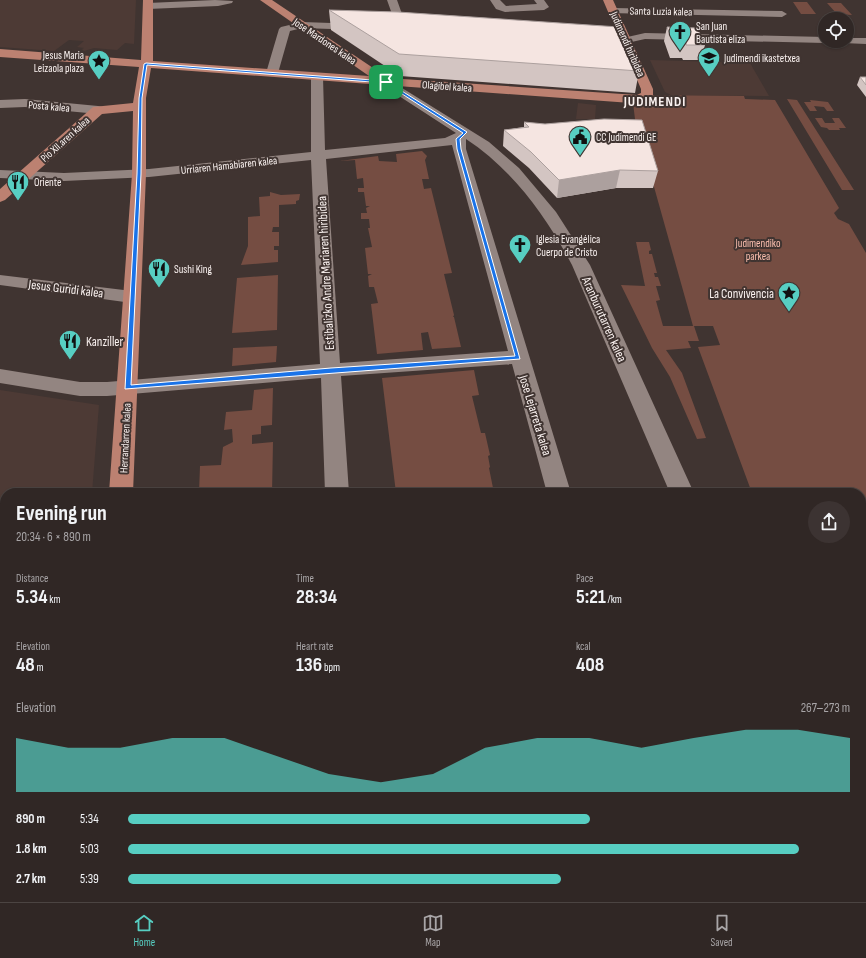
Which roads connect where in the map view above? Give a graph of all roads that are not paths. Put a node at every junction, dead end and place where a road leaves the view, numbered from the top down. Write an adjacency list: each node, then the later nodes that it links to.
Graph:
1 (265, 0): 12 (main road, Jose Mardones kalea)
2 (392, 0): 13 (street)
3 (608, 0): 9 (main road, Judimendi hiribidea)
4 (724, 0): 10 (street)
5 (228, 1): 6 (street)
6 (148, 3): 21 (main road, Herrandarren kalea)
7 (542, 3): 8 (street)
8 (498, 4)
9 (613, 11): 10 (street, Santa Luzia kalea); 19 (main road, Judimendi hiribidea)
10 (731, 12): 11 (street, Santa Luzia kalea); 15 (street)
11 (782, 14)
12 (302, 25): 13 (street); 22 (street); 24 (main road, Jose Mardones kalea)
13 (382, 28): 14 (street)
14 (405, 29)
15 (742, 30): 16 (street); 19 (street)
16 (818, 39)
17 (854, 40): 18 (street)
18 (866, 41)
19 (624, 43): 25 (main road, Judimendi hiribidea)
20 (0, 53): 21 (main road, Olagibel kalea)
21 (146, 64): 22 (main road, Olagibel kalea); 27 (main road, Herrandarren kalea)
22 (272, 73): 23 (main road, Olagibel kalea)
23 (317, 77): 24 (main road, Olagibel kalea); 30 (street, Estibalizko Andre Mariaren hiribidea)
24 (386, 82): 25 (main road, Olagibel kalea); 29 (street, Jose Mardones kalea)
25 (631, 99)
26 (0, 104): 28 (street, Posta kalea)
27 (140, 106): 28 (main road, Pio XII.aren kalea); 32 (main road, Herrandarren kalea)
28 (98, 110): 33 (main road, Pio XII.aren kalea)
29 (461, 136): 30 (street, Urriaren Hamabiaren kalea); 37 (street, Jose Lejarreta kalea); 44 (street, Aranburutarren kalea)
30 (318, 156): 32 (street, Urriaren Hamabiaren kalea); 38 (street, Estibalizko Andre Mariaren hiribidea)
31 (0, 174): 33 (street, Urriaren Hamabiaren kalea)
32 (139, 174): 33 (street, Urriaren Hamabiaren kalea); 36 (main road, Herrandarren kalea)
33 (24, 176): 34 (main road, Pio XII.aren kalea)
34 (0, 197)
35 (0, 280): 36 (street, Jesus Guridi kalea)
36 (132, 297): 40 (main road, Herrandarren kalea)
37 (518, 357): 38 (street); 43 (street, Jose Lejarreta kalea)
38 (331, 370): 40 (street); 42 (street, Estibalizko Andre Mariaren hiribidea)
39 (0, 376): 40 (street)
40 (128, 388): 41 (main road, Herrandarren kalea)
41 (122, 488)
42 (337, 488)
43 (557, 488)
44 (680, 488)

